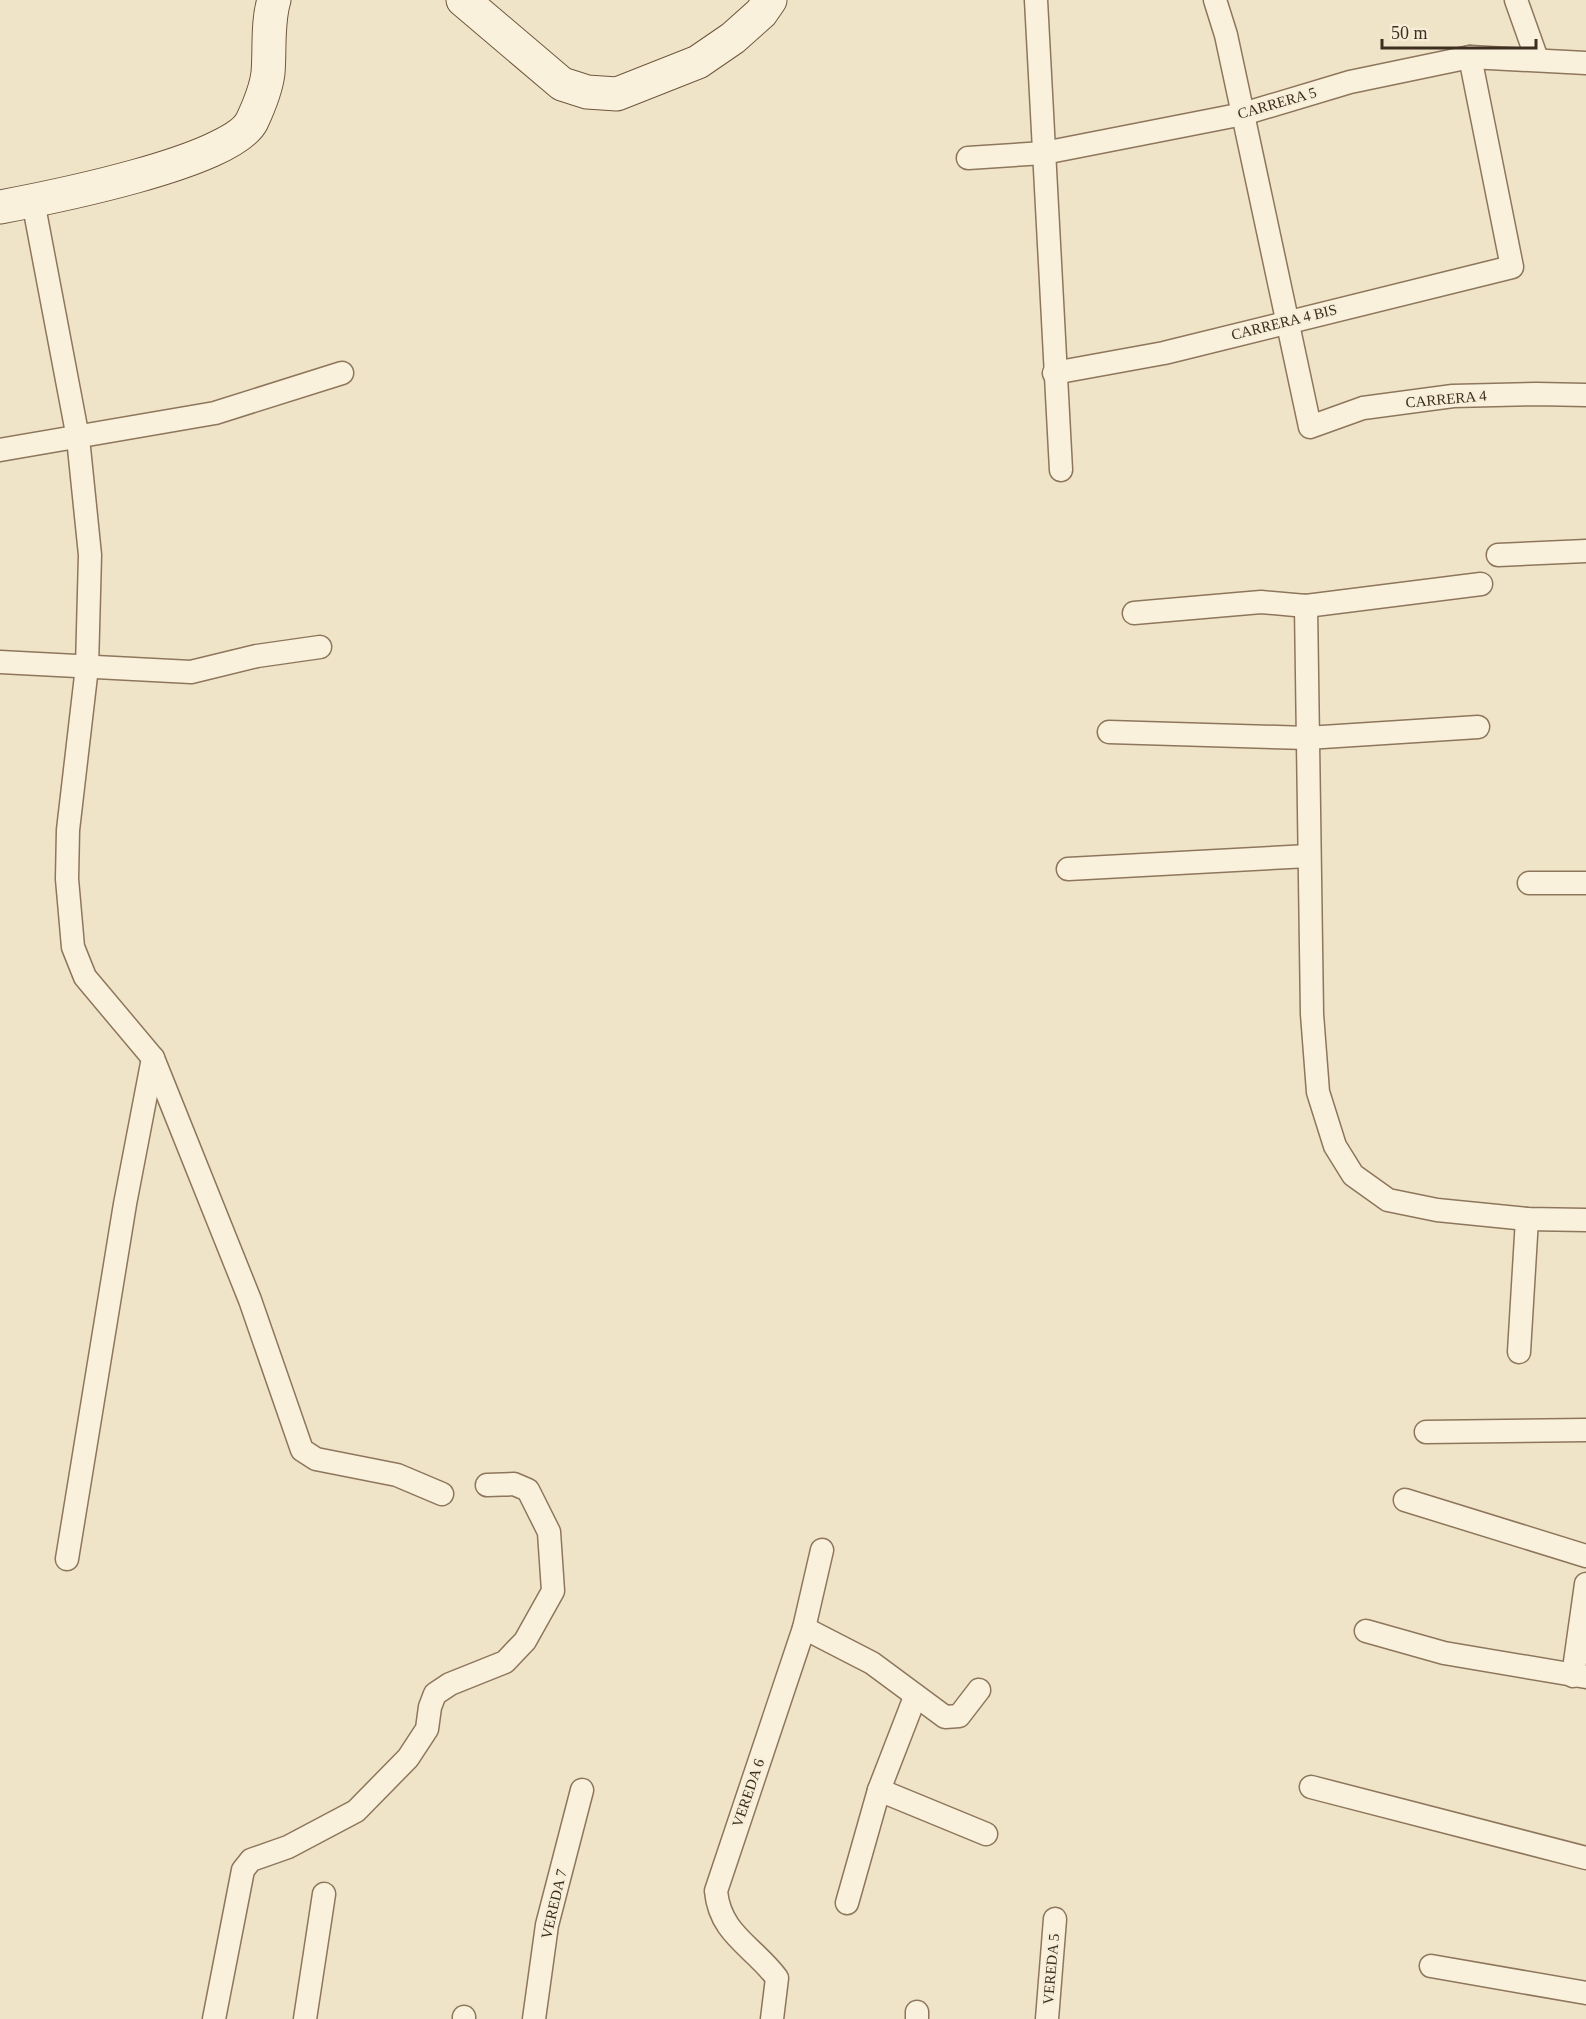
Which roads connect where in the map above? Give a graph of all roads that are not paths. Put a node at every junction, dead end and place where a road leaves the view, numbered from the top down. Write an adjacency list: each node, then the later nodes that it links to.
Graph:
1 (274, 0): 13 (main road)
2 (463, 0): 3 (main road)
3 (770, 0)
4 (1036, 0): 11 (street)
5 (1215, 0): 10 (street)
6 (1516, 0): 8 (street)
7 (1470, 57): 8 (street, CARRERA 5); 10 (street, CARRERA 5); 15 (street, CARRERA 4 BIS)
8 (1537, 59): 9 (street, CARRERA 5)
9 (1586, 63)
10 (1243, 114): 11 (street, CARRERA 5); 15 (street)
11 (1044, 153): 12 (street, CARRERA 5); 17 (street)
12 (968, 158)
13 (33, 201): 14 (main road); 19 (street)
14 (0, 207)
15 (1286, 321): 17 (street, CARRERA 4 BIS); 18 (street, CARRERA 4)
16 (342, 373): 19 (street)
17 (1054, 374): 21 (street)
18 (1586, 395)
19 (78, 438): 20 (street); 29 (street)
20 (0, 450)
21 (1061, 470)
22 (1586, 551): 23 (street)
23 (1498, 555)
24 (1480, 584): 25 (street)
25 (1306, 606): 26 (street); 32 (street)
26 (1134, 613)
27 (320, 647): 29 (street)
28 (0, 662): 29 (street)
29 (87, 667): 37 (street)
30 (1478, 727): 32 (street)
31 (1108, 732): 32 (street)
32 (1307, 738): 33 (street)
33 (1309, 856): 34 (street); 38 (street)
34 (1068, 869)
35 (1529, 883): 36 (street)
36 (1586, 883)
37 (153, 1058): 44 (street); 48 (street)
38 (1527, 1219): 39 (street); 40 (street)
39 (1586, 1220)
40 (1519, 1352)
41 (1586, 1430): 42 (street)
42 (1426, 1432)
43 (487, 1485): 65 (street)
44 (442, 1494)
45 (1405, 1500): 47 (street)
46 (822, 1550): 50 (street, VEREDA 6)
47 (1586, 1556)
48 (67, 1558)
49 (1586, 1584): 52 (street)
50 (804, 1628): 54 (street); 68 (street, VEREDA 6)
51 (1366, 1631): 52 (street)
52 (1579, 1677)
53 (979, 1690): 54 (street)
54 (915, 1696): 57 (street)
55 (1311, 1787): 59 (street)
56 (582, 1790): 67 (street, VEREDA 7)
57 (879, 1790): 58 (street); 61 (street)
58 (986, 1833)
59 (1586, 1858)
60 (324, 1894): 66 (street)
61 (847, 1903)
62 (1055, 1918): 69 (street, VEREDA 5)
63 (1431, 1966): 64 (street)
64 (1586, 1993)
65 (214, 2019)
66 (305, 2019)
67 (534, 2019)
68 (772, 2019)
69 (1047, 2019)

